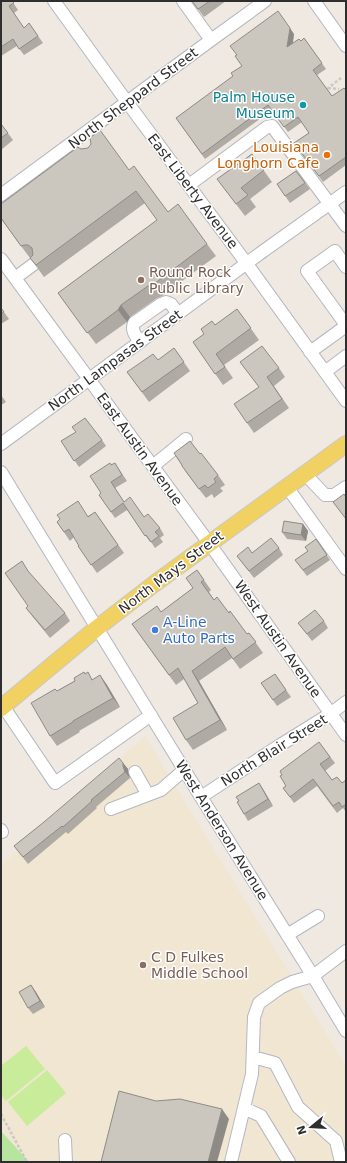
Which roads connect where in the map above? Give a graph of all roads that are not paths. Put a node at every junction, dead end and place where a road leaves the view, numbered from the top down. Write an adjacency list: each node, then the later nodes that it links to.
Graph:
1 (54, 1): 7 (street, East Liberty Avenue)
2 (183, 1): 5 (street)
3 (265, 1): 5 (street, North Sheppard Street)
4 (314, 1): 6 (street)
5 (211, 40): 7 (street, North Sheppard Street)
6 (346, 46)
7 (127, 102): 8 (street, East Liberty Avenue); 10 (street, North Sheppard Street)
8 (189, 185): 11 (street); 15 (street, East Liberty Avenue)
9 (346, 192): 11 (street, North Lampasas Street)
10 (1, 195)
11 (330, 203): 12 (street); 15 (street, North Lampasas Street)
12 (346, 226)
13 (1, 259): 17 (street, East Austin Avenue)
14 (34, 264): 17 (street)
15 (247, 264): 18 (street, North Lampasas Street); 21 (street, East Liberty Avenue)
16 (346, 267): 19 (street)
17 (15, 278): 24 (street, East Austin Avenue)
18 (178, 314): 20 (street, North Lampasas Street); 20 (street)
19 (346, 326): 21 (street)
20 (140, 342): 24 (street, North Lampasas Street)
21 (310, 352): 23 (street, East Liberty Avenue)
22 (346, 356): 23 (street)
23 (324, 372): 25 (street, East Liberty Avenue)
24 (89, 379): 27 (street, North Lampasas Street); 29 (street, East Austin Avenue)
25 (346, 401)
26 (186, 439): 29 (street)
27 (1, 444)
28 (346, 444): 31 (main road, North Mays Street)
29 (153, 466): 34 (street, East Austin Avenue)
30 (1, 472): 36 (street, West Anderson Avenue)
31 (305, 474): 32 (main road, North Mays Street); 33 (street)
32 (287, 487): 34 (main road, North Mays Street); 35 (street)
33 (346, 487)
34 (209, 543): 36 (main road, North Mays Street); 39 (street, West Austin Avenue)
35 (346, 569)
36 (97, 628): 38 (main road, North Mays Street); 40 (street, West Anderson Avenue)
37 (346, 702): 39 (street, North Blair Street)
38 (2, 707): 40 (street)
39 (330, 714): 41 (street, West Austin Avenue); 45 (street, North Blair Street)
40 (151, 715): 42 (street, West Anderson Avenue)
41 (346, 735)
42 (184, 770): 44 (street); 45 (street, West Anderson Avenue)
43 (135, 772): 44 (street)
44 (148, 795): 46 (street)
45 (201, 797): 48 (street, West Anderson Avenue)
46 (111, 809)
47 (318, 916): 48 (street)
48 (288, 935): 50 (street, West Anderson Avenue)
49 (346, 951): 50 (street)
50 (313, 976): 51 (street, West Anderson Avenue); 52 (street)
51 (346, 1031)
52 (253, 1057): 53 (street); 58 (street)
53 (244, 1108): 56 (street); 57 (street)
54 (65, 1140): 55 (street)
55 (66, 1162)
56 (231, 1162)
57 (289, 1162)
58 (341, 1162)

